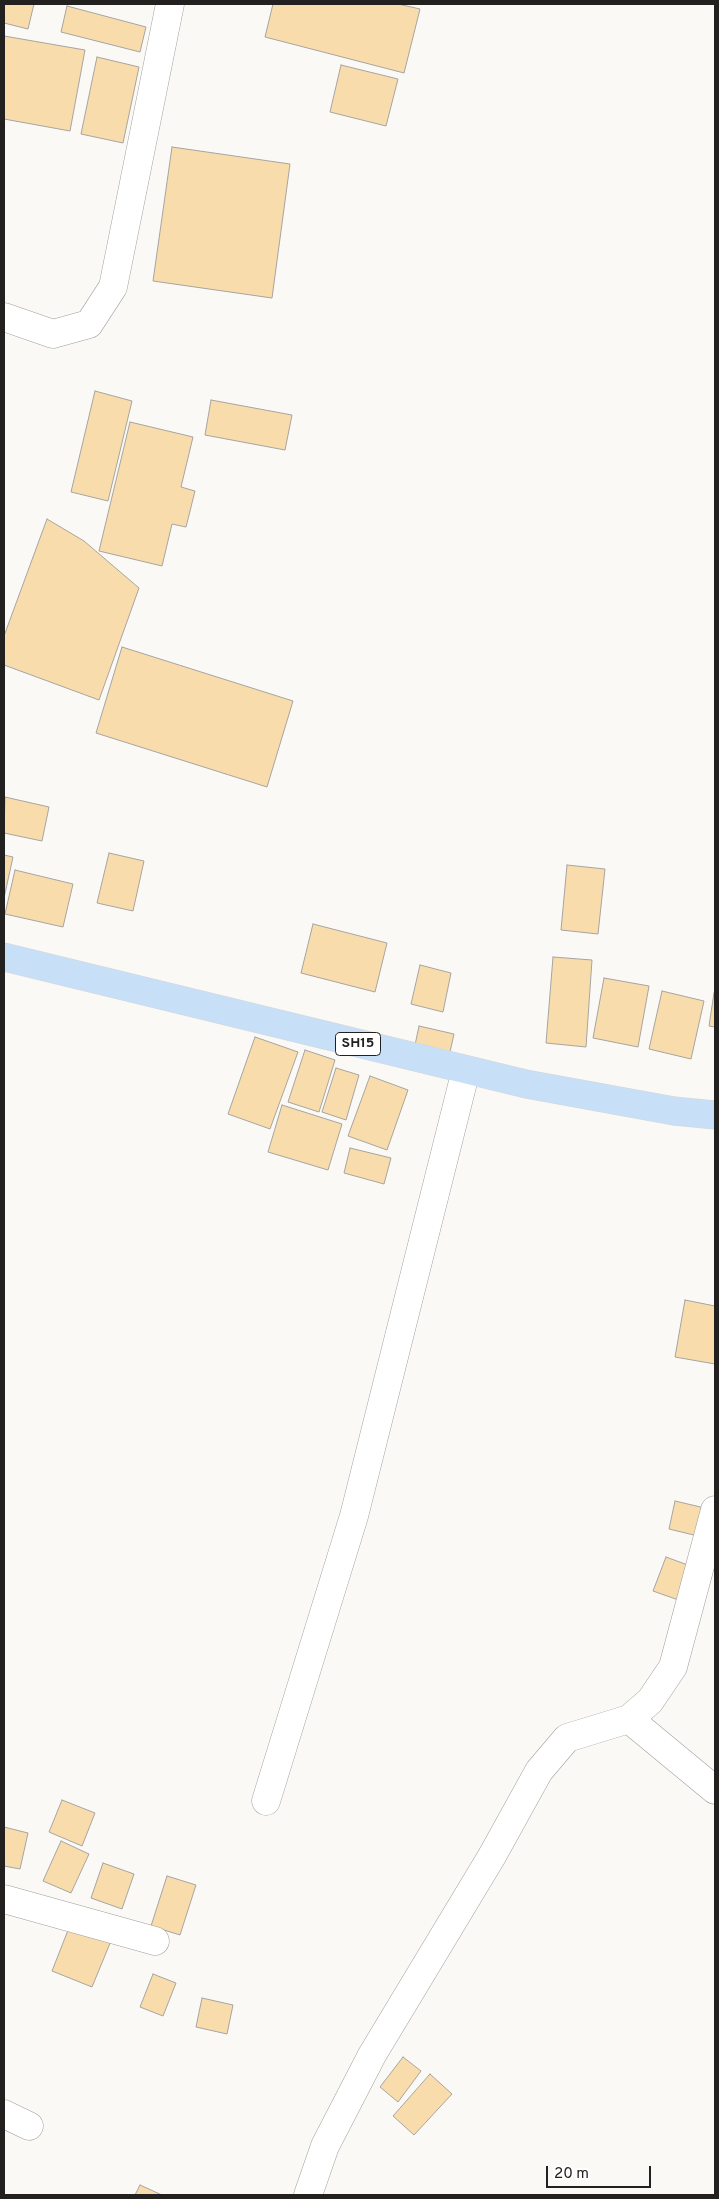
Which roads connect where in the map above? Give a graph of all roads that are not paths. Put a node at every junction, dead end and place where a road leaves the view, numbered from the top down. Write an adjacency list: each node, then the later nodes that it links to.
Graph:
1 (170, 4): 2 (street)
2 (4, 317)
3 (4, 956): 4 (main road, SH15)
4 (466, 1070): 5 (main road, SH15); 9 (street)
5 (715, 1115)
6 (715, 1510): 7 (street)
7 (629, 1719): 8 (street); 14 (street)
8 (715, 1790)
9 (266, 1801)
10 (4, 1899): 11 (street)
11 (155, 1941)
12 (4, 2114): 13 (street)
13 (30, 2126)
14 (308, 2195)

